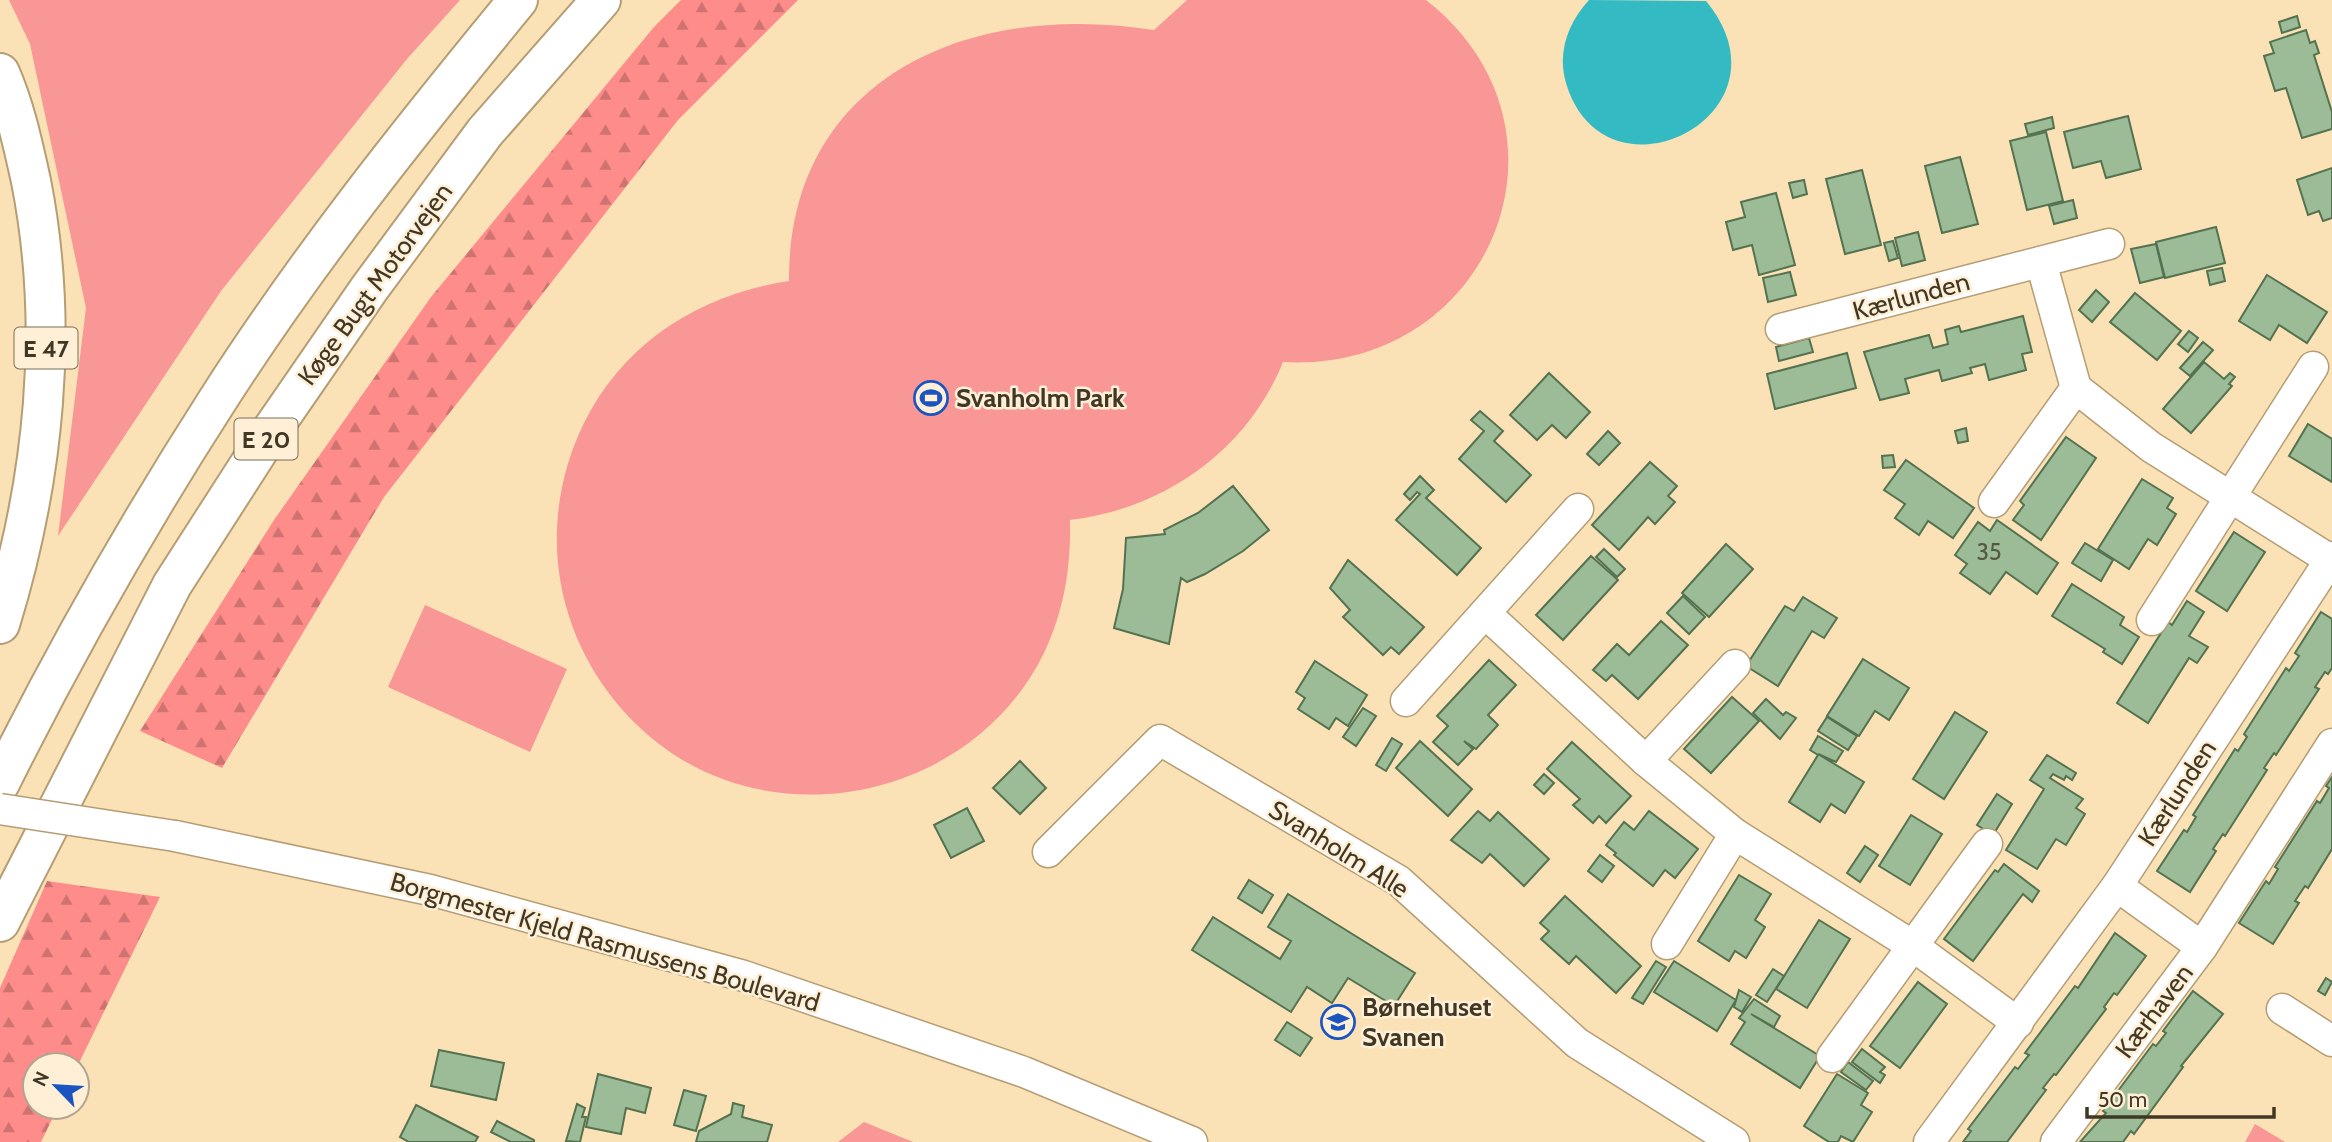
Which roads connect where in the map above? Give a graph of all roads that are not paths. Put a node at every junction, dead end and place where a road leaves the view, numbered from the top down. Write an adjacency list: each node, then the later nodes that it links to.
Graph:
1 (519, 0): 20 (highway, E 20)
2 (601, 0): 26 (highway, Køge Bugt Motorvejen / E 20)
3 (0, 74): 15 (highway, E 47)
4 (2109, 244): 5 (street, Kærlunden)
5 (2041, 262): 6 (street, Kærlunden); 8 (street)
6 (1782, 329)
7 (2313, 367): 9 (street)
8 (2076, 388): 9 (street, Kærlunden); 10 (street)
9 (2231, 497): 12 (street, Kærlunden); 14 (street)
10 (1994, 502)
11 (1578, 509): 13 (street)
12 (2331, 558): 25 (street, Kærlunden)
13 (1485, 613): 17 (street); 19 (street)
14 (2152, 620)
15 (0, 624)
16 (1734, 665): 19 (street)
17 (1406, 701)
18 (2332, 744): 29 (street, Kærhaven)
19 (1646, 761): 22 (street)
20 (0, 783)
21 (0, 809): 34 (street, Borgmester Kjeld Rasmussens Boulevard, bridge)
22 (1735, 834): 27 (street); 28 (street)
23 (1987, 844): 28 (street)
24 (1048, 852): 35 (street, Svanholm Alle)
25 (2117, 886): 29 (street, Kærhaven); 31 (street, Kærlunden)
26 (0, 922)
27 (1667, 944)
28 (1913, 946): 31 (street); 33 (street)
29 (2202, 947): 37 (street, Kærhaven)
30 (2282, 1009): 32 (street)
31 (2018, 1023): 36 (street, Kærlunden)
32 (2332, 1041)
33 (1832, 1057)
34 (1192, 1142)
35 (1734, 1142)
36 (1928, 1142)
37 (2056, 1142)

